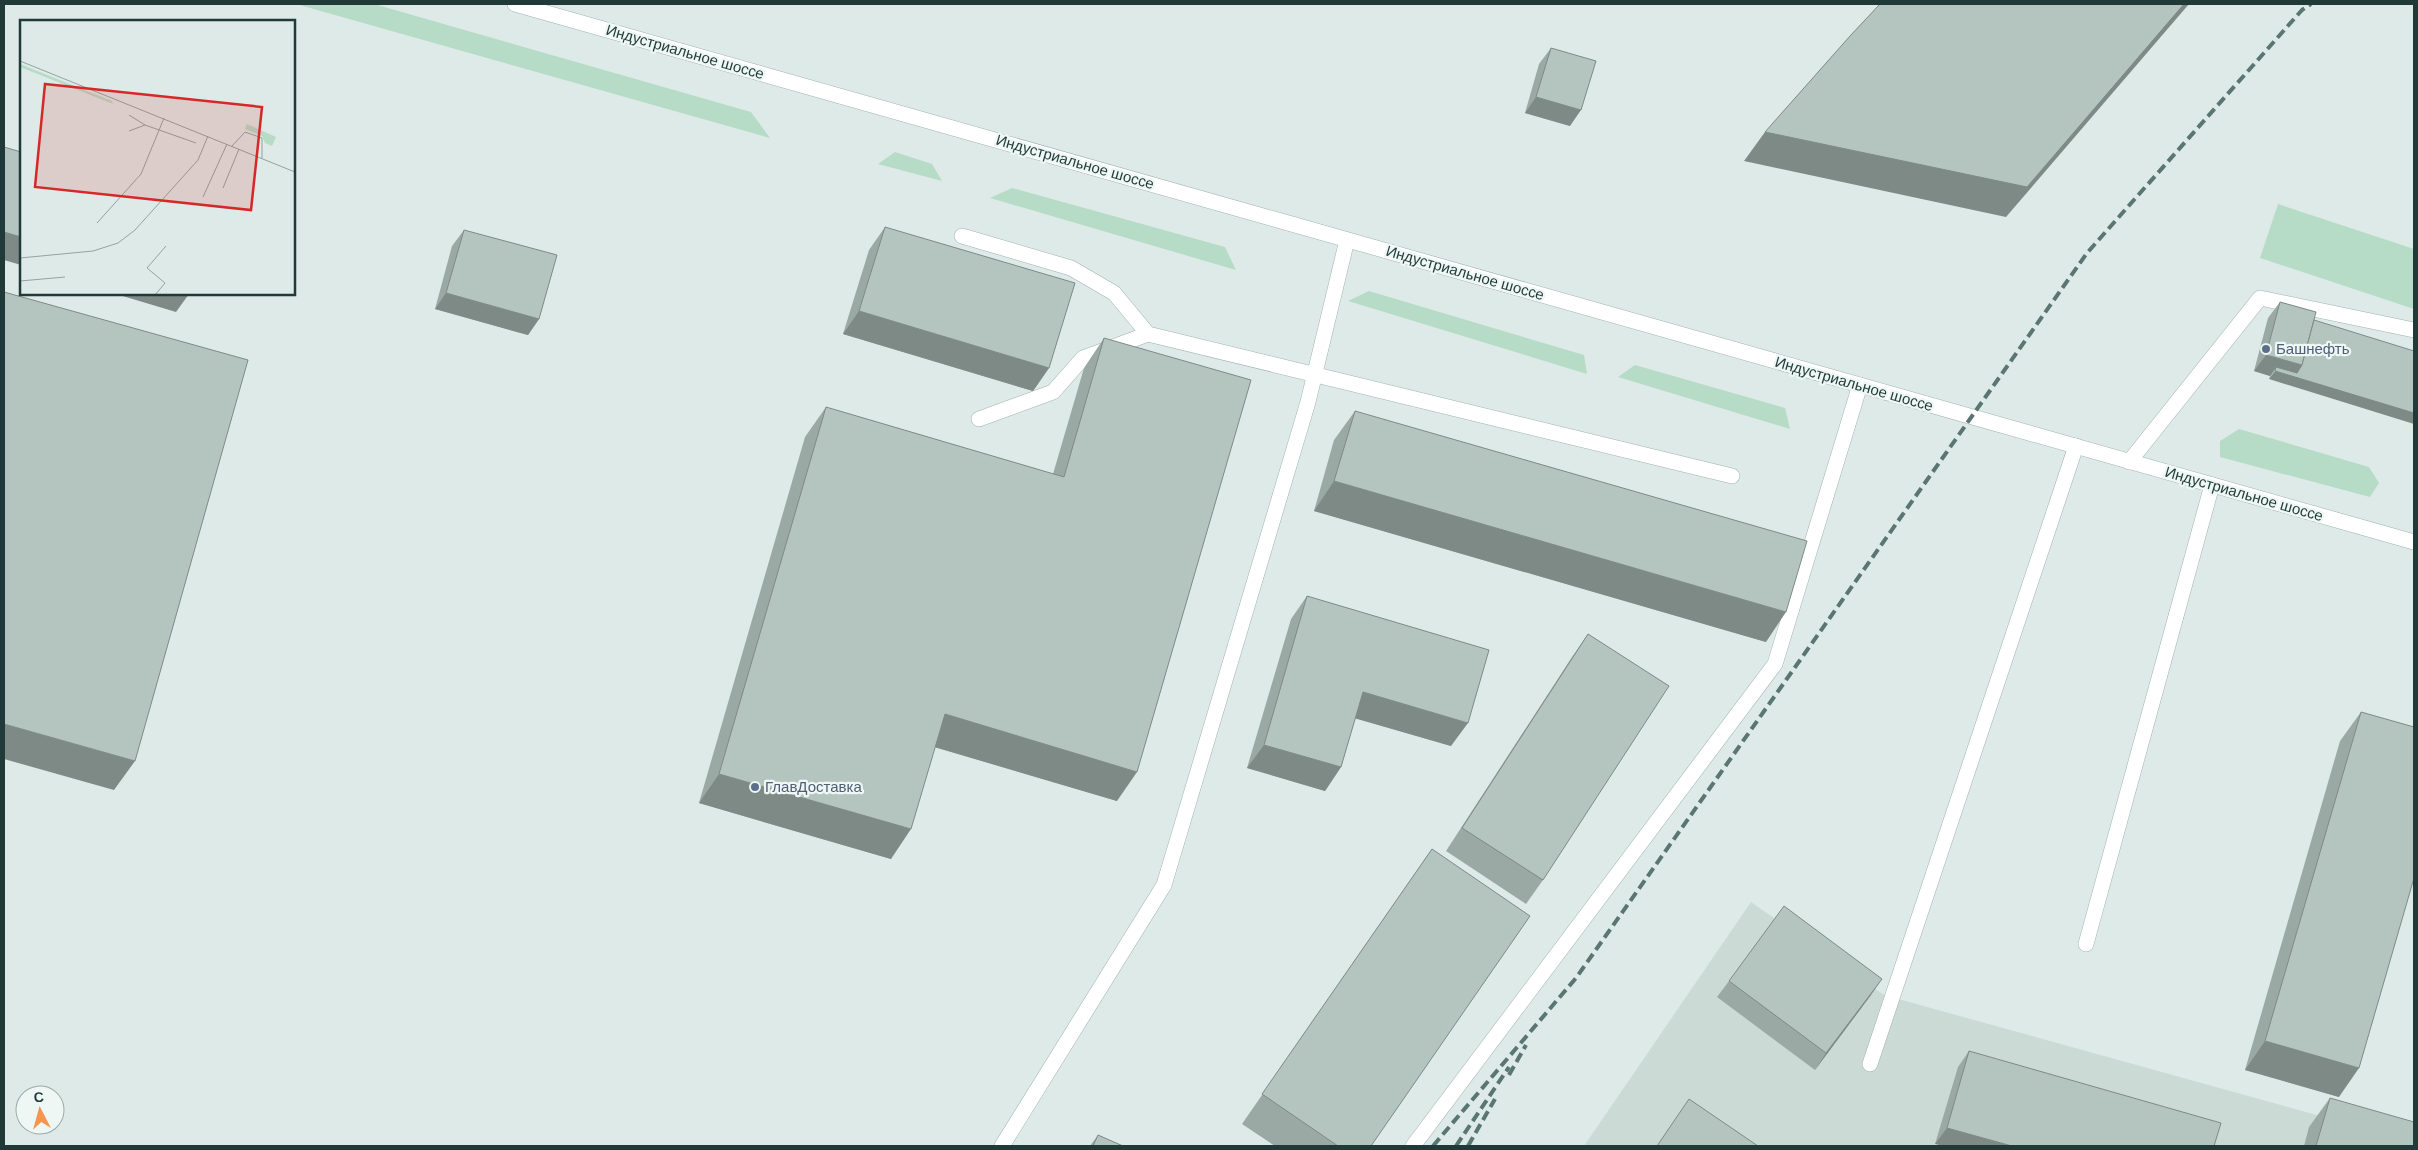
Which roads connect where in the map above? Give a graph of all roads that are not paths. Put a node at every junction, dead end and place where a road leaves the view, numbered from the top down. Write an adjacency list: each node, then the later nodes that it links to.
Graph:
1 (515, 4): 3 (street, Индустриальное шоссе)
2 (962, 236): 5 (street)
3 (1347, 240): 6 (street); 7 (street, Индустриальное шоссе)
4 (2414, 330): 10 (street)
5 (1148, 334): 6 (street); 8 (street)
6 (1315, 374): 11 (street); 16 (street)
7 (1860, 385): 9 (street, Индустриальное шоссе); 17 (street)
8 (979, 419)
9 (2076, 446): 10 (street, Индустриальное шоссе); 15 (street)
10 (2129, 462): 12 (street, Индустриальное шоссе)
11 (1732, 476)
12 (2212, 484): 13 (street, Индустриальное шоссе); 14 (street)
13 (2414, 542)
14 (2086, 944)
15 (1870, 1064)
16 (1002, 1146)
17 (1413, 1146)

